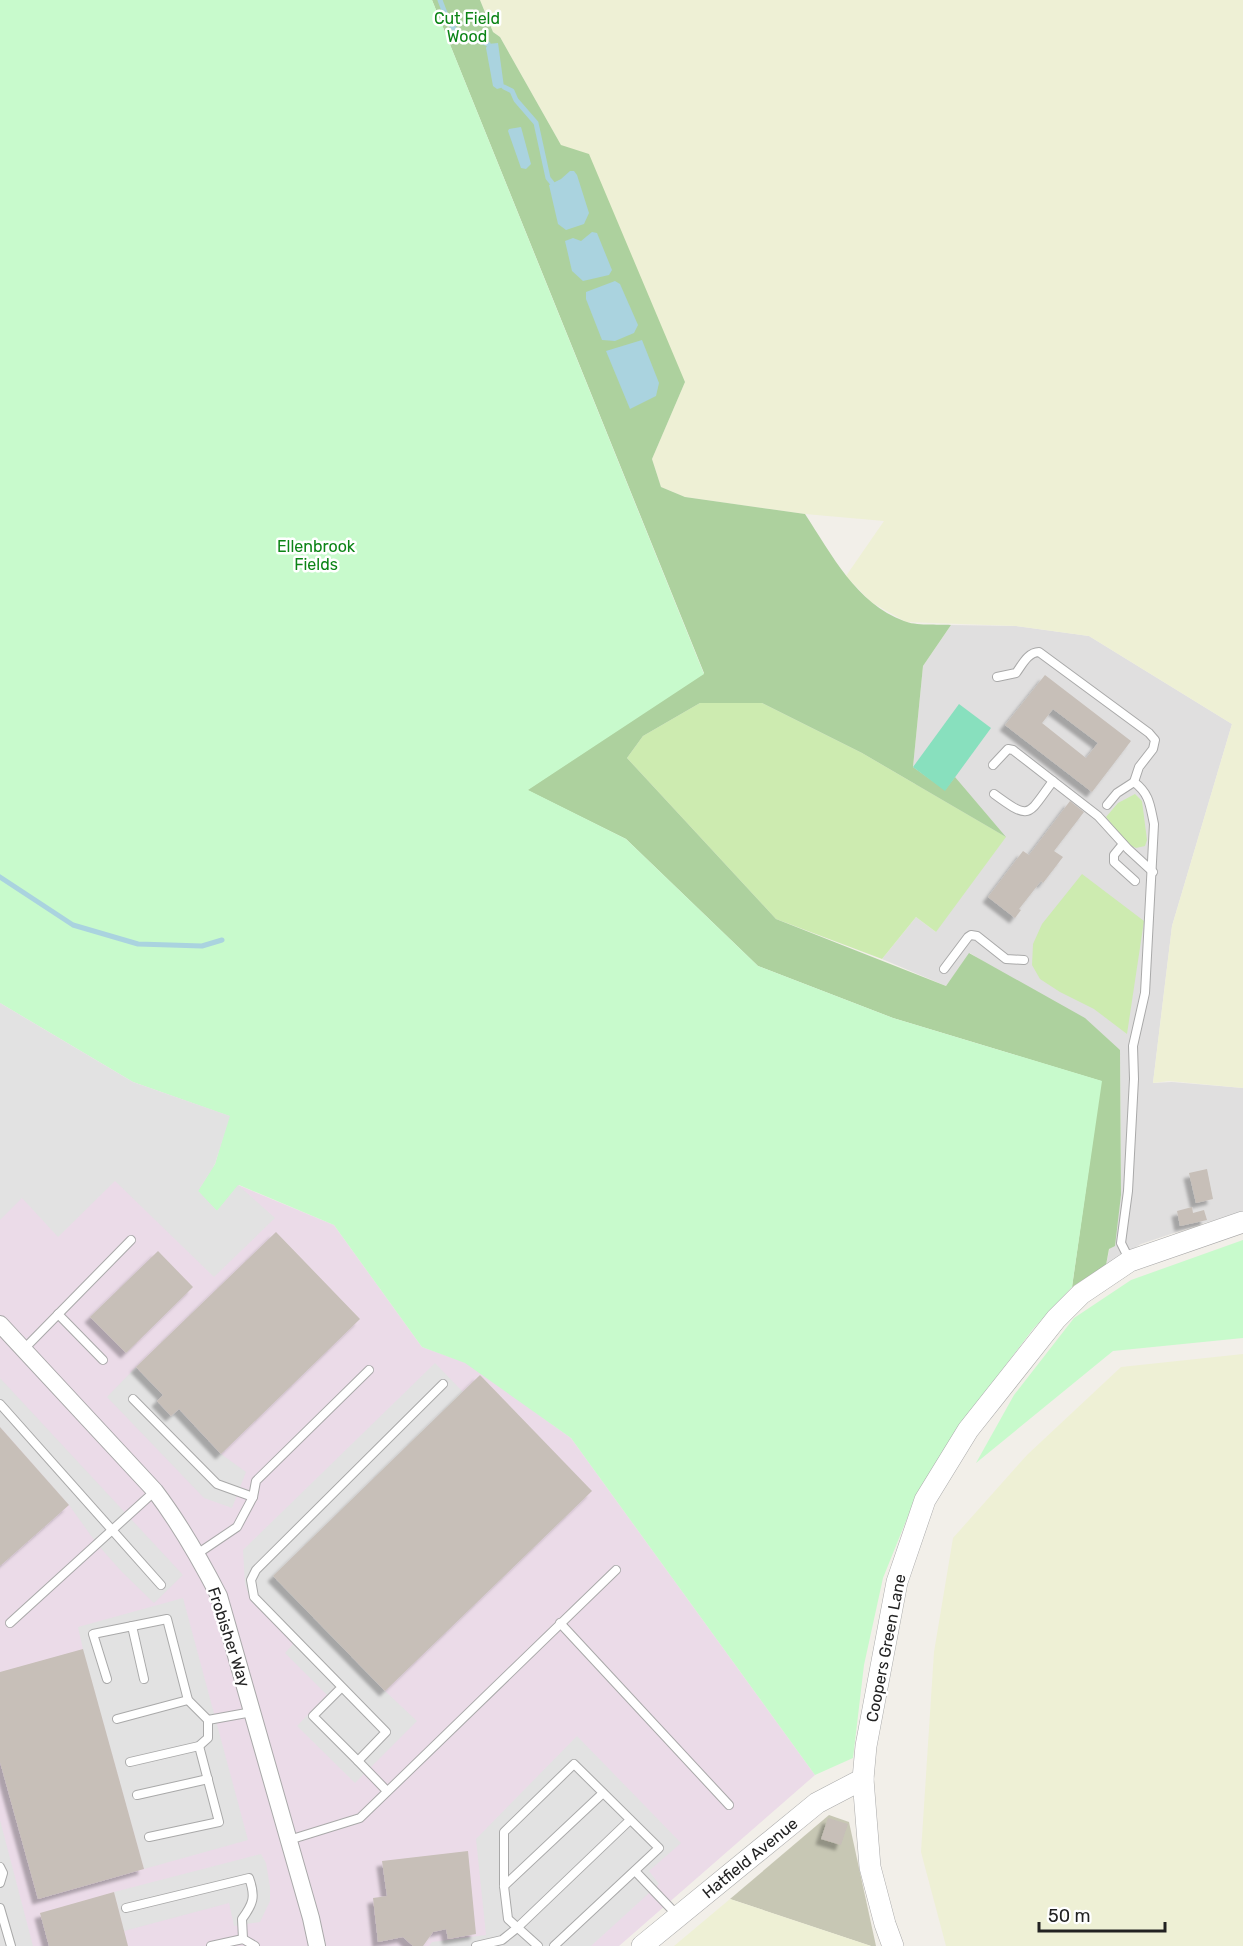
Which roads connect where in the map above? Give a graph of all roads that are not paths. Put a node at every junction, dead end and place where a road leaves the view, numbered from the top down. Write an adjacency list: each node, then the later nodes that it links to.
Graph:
1 (997, 677): 4 (lane)
2 (993, 765): 3 (lane)
3 (1053, 781): 5 (lane); 7 (lane)
4 (1134, 782): 6 (lane); 8 (lane)
5 (994, 794)
6 (1107, 805)
7 (1123, 844): 8 (lane); 9 (lane)
8 (1153, 872): 14 (lane)
9 (1135, 881)
10 (1024, 960): 11 (lane)
11 (945, 969)
12 (1243, 1222): 14 (street, Coopers Green Lane)
13 (131, 1240): 15 (lane)
14 (1130, 1261): 43 (street, Coopers Green Lane)
15 (58, 1314): 17 (lane); 18 (lane)
16 (0, 1324): 17 (street, Frobisher Way)
17 (24, 1348): 23 (street, Frobisher Way)
18 (103, 1360)
19 (369, 1370): 24 (lane)
20 (443, 1384): 34 (lane)
21 (132, 1399): 24 (lane)
22 (0, 1404): 25 (lane)
23 (155, 1491): 25 (lane); 26 (street, Frobisher Way)
24 (253, 1497): 26 (lane)
25 (112, 1530): 28 (lane); 29 (lane)
26 (197, 1554): 36 (street, Frobisher Way)
27 (616, 1570): 30 (lane)
28 (161, 1585)
29 (10, 1623)
30 (560, 1623): 44 (lane); 47 (lane)
31 (132, 1626): 32 (lane); 33 (lane); 35 (lane)
32 (144, 1679)
33 (107, 1680)
34 (342, 1687): 40 (lane); 40 (lane)
35 (188, 1700): 37 (lane); 38 (lane)
36 (252, 1712): 38 (lane); 50 (street, Frobisher Way)
37 (117, 1719)
38 (208, 1720): 39 (lane)
39 (199, 1746): 41 (lane); 42 (lane)
40 (358, 1761): 44 (lane)
41 (130, 1762)
42 (208, 1779): 46 (lane); 49 (lane)
43 (863, 1779): 57 (street, Hatfield Avenue); 68 (street, Coopers Green Lane)
44 (387, 1791): 50 (lane)
45 (603, 1793): 48 (lane); 54 (lane); 54 (lane)
46 (137, 1795)
47 (729, 1804)
48 (630, 1820): 52 (lane); 58 (lane)
49 (149, 1837)
50 (289, 1840): 63 (street, Frobisher Way)
51 (0, 1867): 53 (lane)
52 (635, 1871): 57 (lane); 66 (lane)
53 (0, 1883)
54 (504, 1886): 58 (lane)
55 (0, 1908): 60 (lane)
56 (126, 1908): 59 (lane)
57 (678, 1916): 67 (street, Hatfield Avenue)
58 (517, 1928): 64 (lane); 65 (lane)
59 (243, 1939): 61 (lane); 62 (lane)
60 (11, 1946)
61 (211, 1946)
62 (255, 1946)
63 (317, 1946)
64 (476, 1946)
65 (538, 1946)
66 (554, 1946)
67 (642, 1946)
68 (892, 1946)

